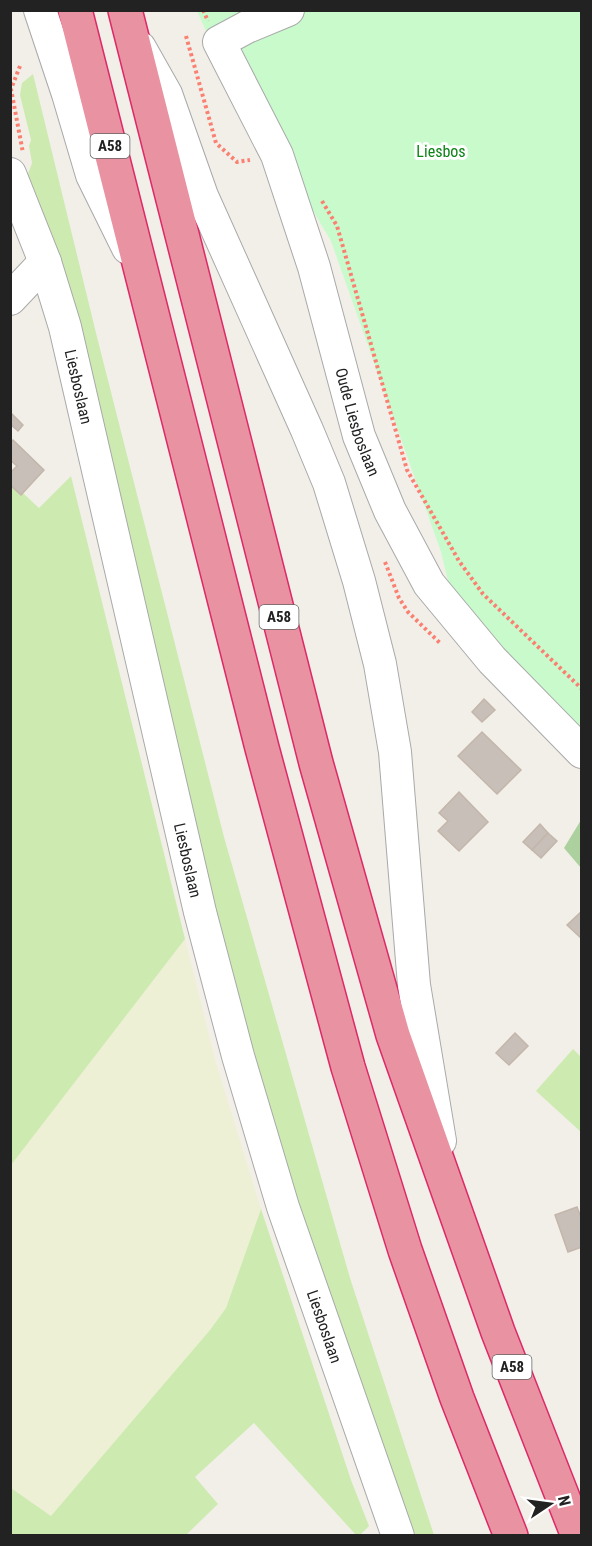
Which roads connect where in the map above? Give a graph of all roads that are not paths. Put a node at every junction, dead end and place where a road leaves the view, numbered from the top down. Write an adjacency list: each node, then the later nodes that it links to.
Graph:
1 (40, 10): 7 (street, A58)
2 (75, 10): 7 (highway, A58)
3 (288, 10): 9 (street, Oude Liesboslaan)
4 (128, 20): 10 (highway, A58); 10 (street, A58)
5 (17, 166): 6 (street, Liesboslaan)
6 (45, 262): 8 (street); 11 (street, Liesboslaan)
7 (144, 282): 12 (highway, A58)
8 (10, 299)
9 (582, 752)
10 (449, 1198): 13 (highway, A58)
11 (398, 1536)
12 (511, 1536)
13 (578, 1536)

